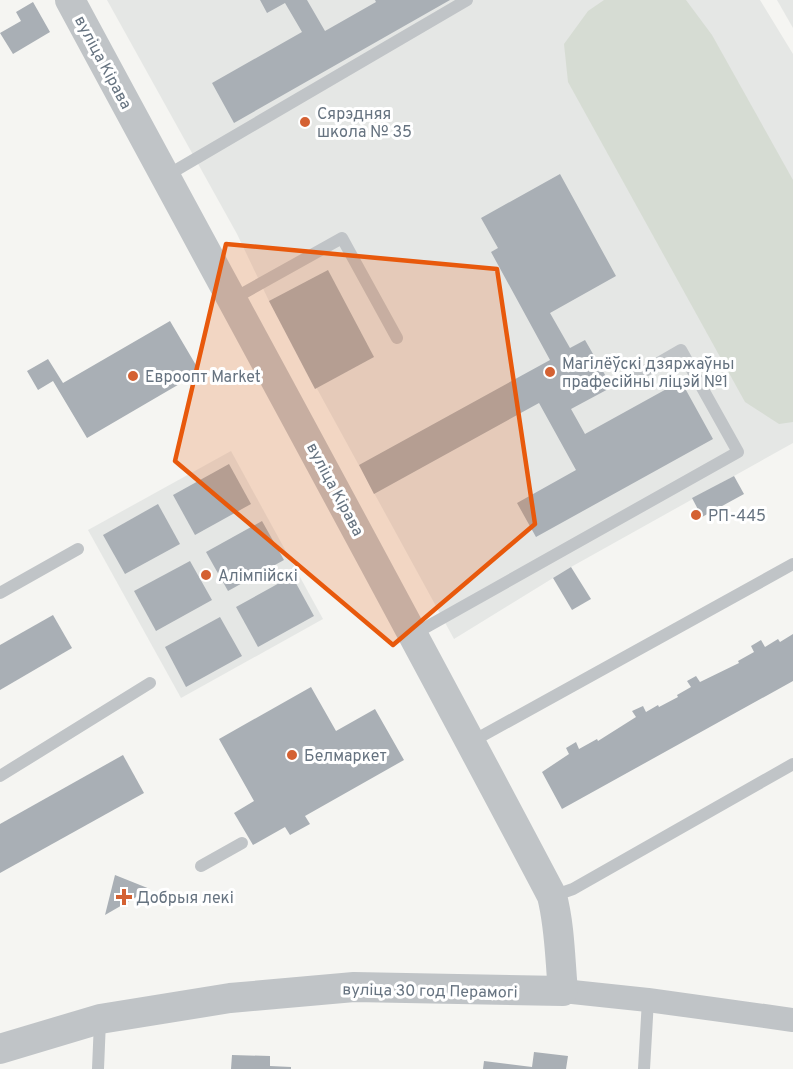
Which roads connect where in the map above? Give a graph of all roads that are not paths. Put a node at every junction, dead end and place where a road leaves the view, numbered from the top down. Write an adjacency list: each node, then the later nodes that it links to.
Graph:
1 (70, 0): 3 (street, вуліца Кірава)
2 (467, 0): 3 (lane)
3 (165, 177): 4 (street, вуліца Кірава)
4 (232, 300): 5 (lane); 10 (street, вуліца Кірава)
5 (396, 338)
6 (624, 382): 10 (lane)
7 (78, 549): 9 (lane)
8 (793, 564): 12 (lane)
9 (0, 593)
10 (414, 634): 12 (street, вуліца Кірава)
11 (150, 683): 14 (lane)
12 (471, 742): 17 (street, вуліца Кірава)
13 (793, 764): 17 (lane)
14 (0, 776)
15 (242, 843): 16 (lane)
16 (201, 866)
17 (552, 896): 18 (street, вуліца Кірава)
18 (563, 992): 19 (street, вуліца 30 год Перамогі); 20 (street, вуліца 30 год Перамогі)
19 (648, 1000): 21 (street, вуліца 30 год Перамогі); 24 (lane)
20 (100, 1019): 22 (street, вуліца 30 год Перамогі); 23 (lane)
21 (793, 1020)
22 (0, 1049)
23 (98, 1069)
24 (644, 1069)

